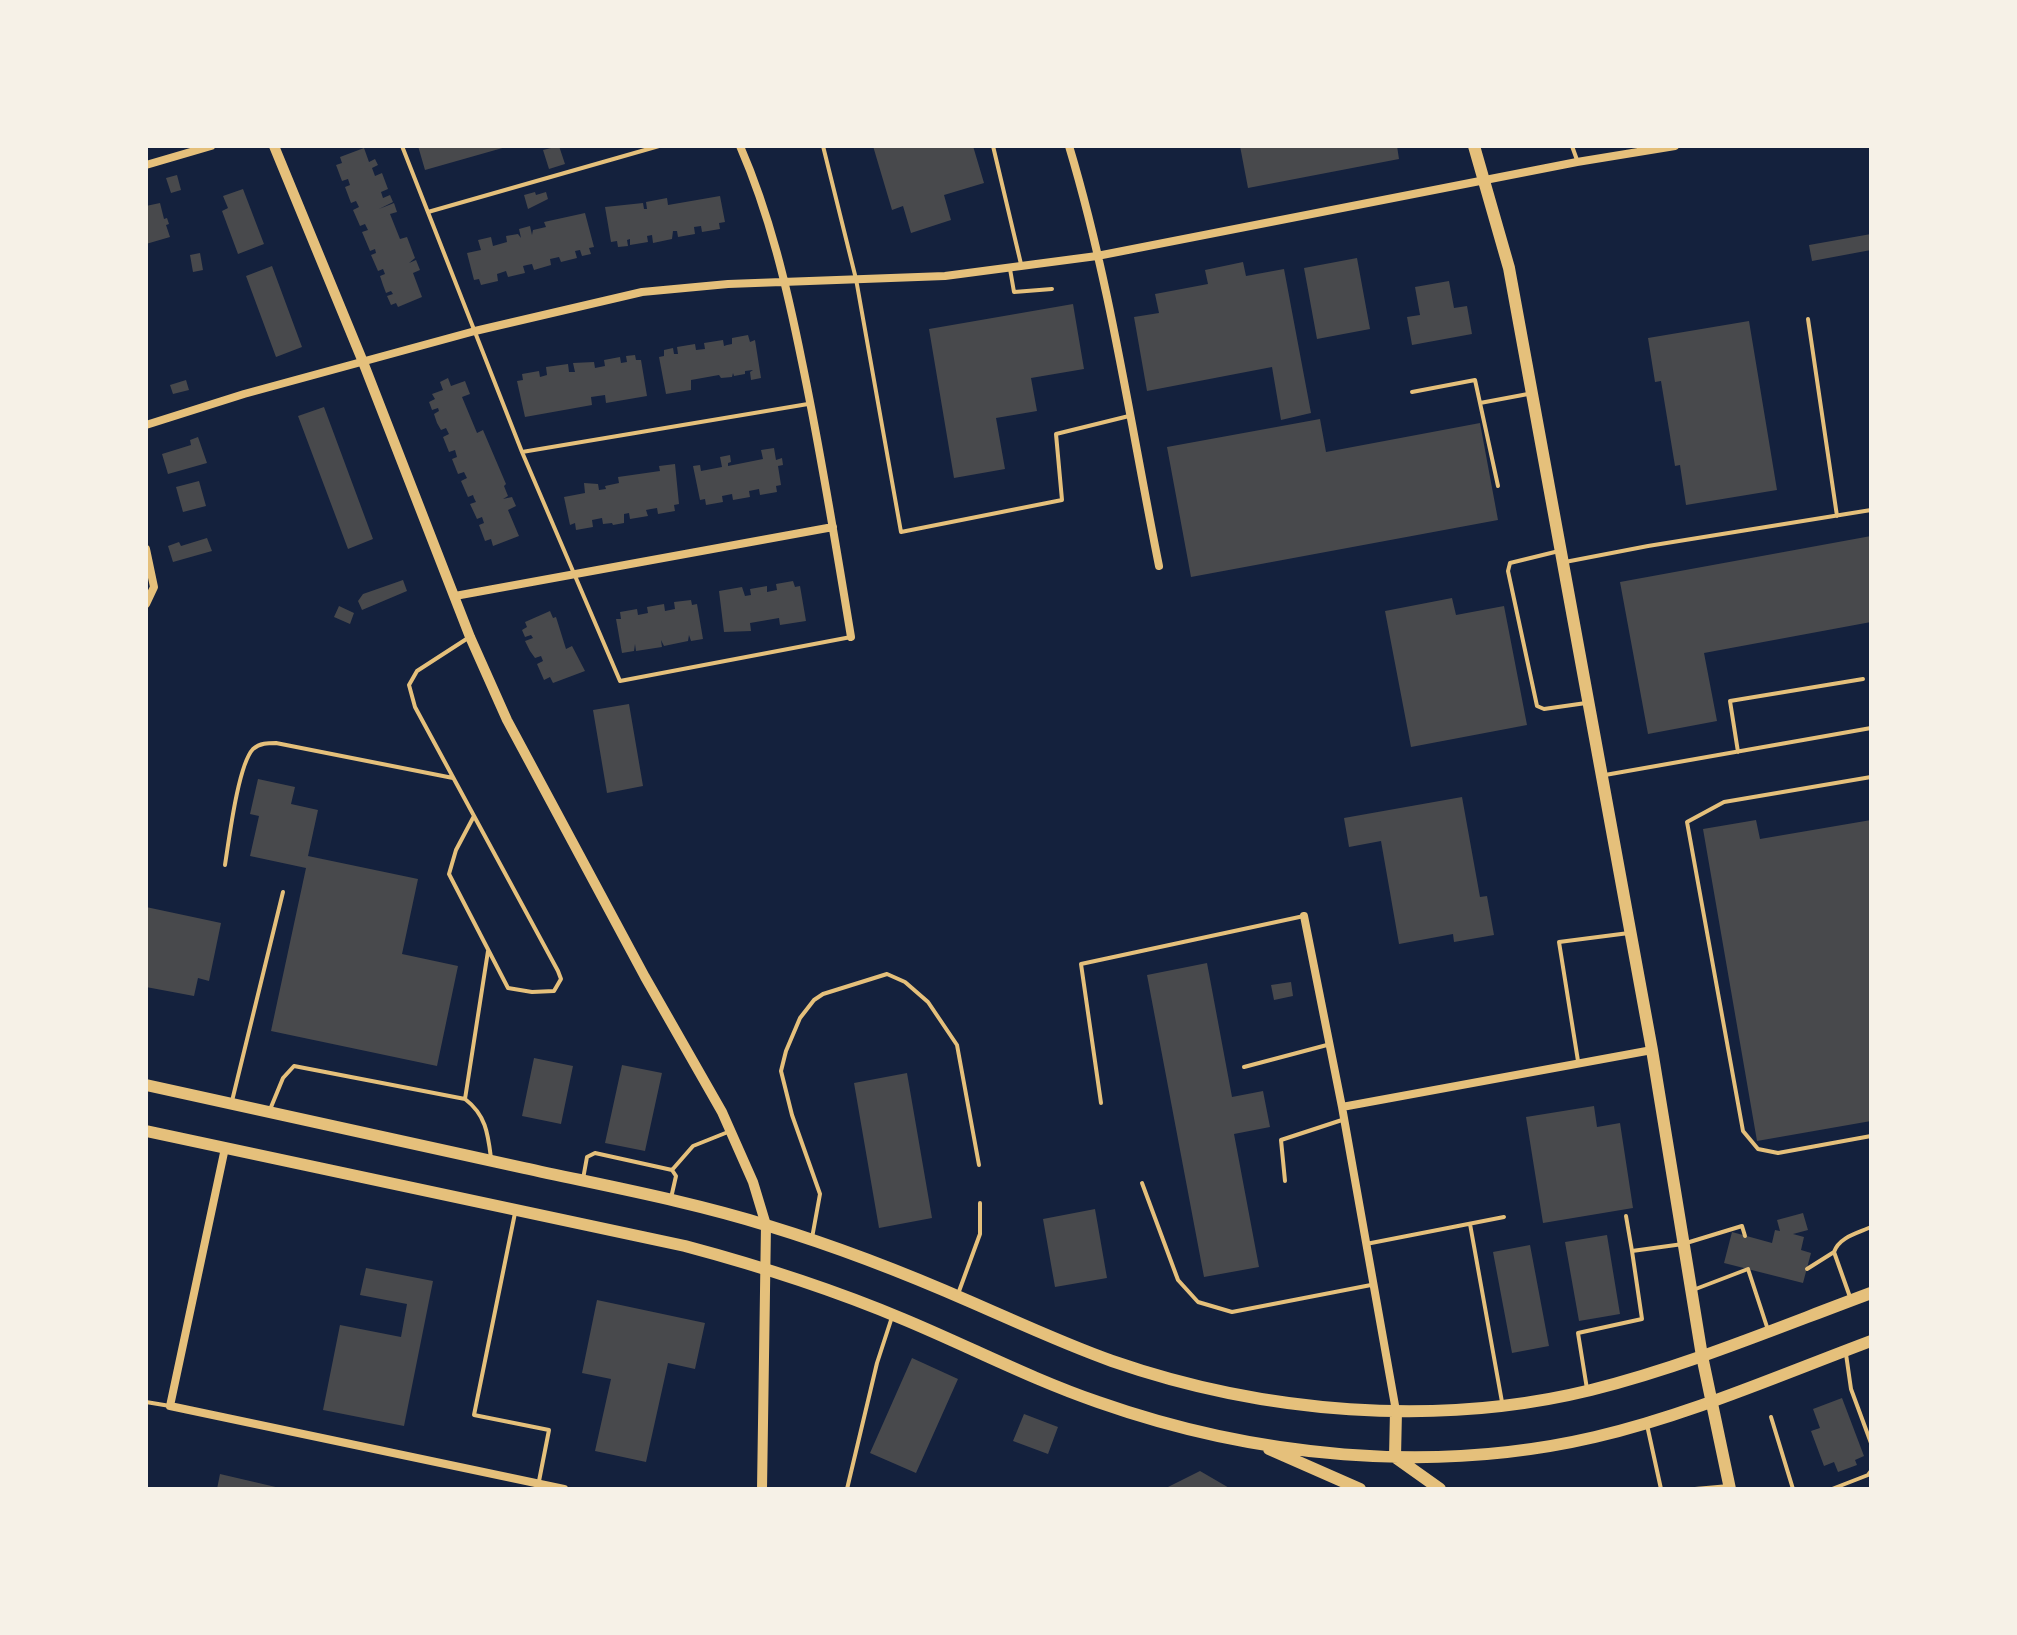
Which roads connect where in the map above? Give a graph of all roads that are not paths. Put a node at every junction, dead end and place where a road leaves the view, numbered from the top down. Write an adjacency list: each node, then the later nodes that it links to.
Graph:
1 (211, 146): 13 (street)
2 (274, 146): 24 (street)
3 (402, 146): 15 (lane)
4 (659, 146): 15 (lane)
5 (740, 146): 20 (street)
6 (823, 146): 19 (lane)
7 (993, 146): 17 (lane)
8 (1069, 146): 16 (street)
9 (1474, 146): 14 (main road)
10 (1572, 146): 12 (lane)
11 (1675, 146): 12 (street)
12 (1577, 162): 14 (street)
13 (146, 165)
14 (1485, 180): 16 (street); 26 (main road)
15 (428, 212): 23 (lane)
16 (1097, 256): 17 (street); 29 (street)
17 (1022, 266): 18 (street)
18 (1010, 268): 19 (street); 21 (lane)
19 (856, 279): 20 (street); 29 (lane)
20 (785, 281): 23 (street); 28 (street)
21 (1052, 289)
22 (1808, 319): 34 (lane)
23 (475, 331): 24 (street); 31 (lane)
24 (363, 362): 30 (street); 40 (street)
25 (1412, 392): 27 (lane)
26 (1530, 394): 27 (lane); 37 (main road)
27 (1480, 403): 32 (lane)
28 (811, 404): 31 (lane); 35 (street)
29 (1129, 416): 38 (street)
30 (146, 425)
31 (522, 452): 39 (lane)
32 (1498, 486)
33 (1871, 510): 34 (lane)
34 (1837, 516): 37 (lane)
35 (833, 527): 39 (street); 43 (street)
36 (146, 549): 41 (street)
37 (1562, 557): 45 (main road); 45 (lane)
38 (1159, 566)
39 (573, 575): 40 (street); 43 (lane)
40 (455, 596): 42 (street)
41 (148, 601)
42 (470, 637): 50 (lane); 69 (street)
43 (851, 637)
44 (1863, 679): 47 (lane)
45 (1589, 703): 48 (main road)
46 (1871, 728): 47 (lane)
47 (1738, 752): 48 (lane)
48 (1602, 776): 55 (main road)
49 (1871, 777): 70 (lane)
50 (453, 778): 51 (lane); 52 (lane)
51 (474, 816): 56 (lane); 56 (lane)
52 (225, 865)
53 (283, 892): 64 (lane)
54 (1304, 916): 57 (street); 63 (lane)
55 (1631, 933): 58 (main road); 59 (lane)
56 (488, 949): 62 (lane)
57 (1330, 1044): 60 (lane); 65 (street)
58 (1652, 1050): 59 (street); 89 (main road)
59 (1579, 1064): 65 (street)
60 (1244, 1067)
61 (146, 1085): 64 (main road)
62 (465, 1099): 66 (lane); 72 (lane)
63 (1101, 1103)
64 (232, 1104): 66 (main road)
65 (1342, 1107): 67 (street)
66 (269, 1112): 72 (main road)
67 (1344, 1119): 76 (lane); 88 (street)
68 (146, 1131): 71 (main road)
69 (732, 1131): 74 (lane); 84 (street)
70 (1871, 1136)
71 (225, 1148): 80 (main road); 108 (street)
72 (491, 1161): 75 (main road)
73 (979, 1165): 87 (lane)
74 (672, 1170): 75 (lane); 78 (lane)
75 (582, 1181): 78 (main road)
76 (1285, 1181)
77 (1142, 1183): 94 (lane)
78 (671, 1200): 84 (main road)
79 (980, 1203): 97 (lane)
80 (515, 1210): 92 (main road); 116 (lane)
81 (1626, 1216): 90 (lane)
82 (1504, 1217): 83 (lane)
83 (1470, 1224): 88 (lane); 107 (lane)
84 (766, 1225): 87 (main road); 92 (street)
85 (1871, 1227): 91 (lane)
86 (1745, 1236): 89 (lane)
87 (812, 1240): 97 (main road)
88 (1366, 1244): 94 (street)
89 (1683, 1244): 90 (lane); 95 (main road)
90 (1632, 1251): 104 (lane)
91 (1834, 1252): 93 (lane); 98 (lane)
92 (767, 1268): 99 (main road); 120 (street)
93 (1807, 1269)
94 (1374, 1285): 109 (street)
95 (1691, 1291): 100 (lane); 103 (main road)
96 (1871, 1293): 98 (main road)
97 (957, 1296): 109 (main road)
98 (1851, 1300): 100 (main road)
99 (893, 1315): 112 (main road); 121 (lane)
100 (1768, 1331): 103 (main road)
101 (1871, 1341): 102 (main road)
102 (1845, 1351): 105 (main road); 113 (lane)
103 (1702, 1356): 104 (main road); 105 (main road)
104 (1587, 1391): 107 (main road)
105 (1712, 1401): 111 (main road); 118 (main road)
106 (146, 1402): 108 (lane)
107 (1503, 1405): 109 (main road)
108 (170, 1406): 116 (street)
109 (1396, 1411): 114 (main road)
110 (1771, 1417): 125 (lane)
111 (1646, 1423): 114 (main road); 123 (lane)
112 (1255, 1443): 114 (main road); 117 (main road)
113 (1871, 1443)
114 (1395, 1457): 122 (main road)
115 (1871, 1471): 126 (lane)
116 (538, 1484): 119 (street)
117 (1354, 1488)
118 (1730, 1488): 124 (lane)
119 (564, 1489)
120 (762, 1489)
121 (847, 1489)
122 (1440, 1489)
123 (1661, 1489)
124 (1695, 1489)
125 (1793, 1489)
126 (1832, 1489)

